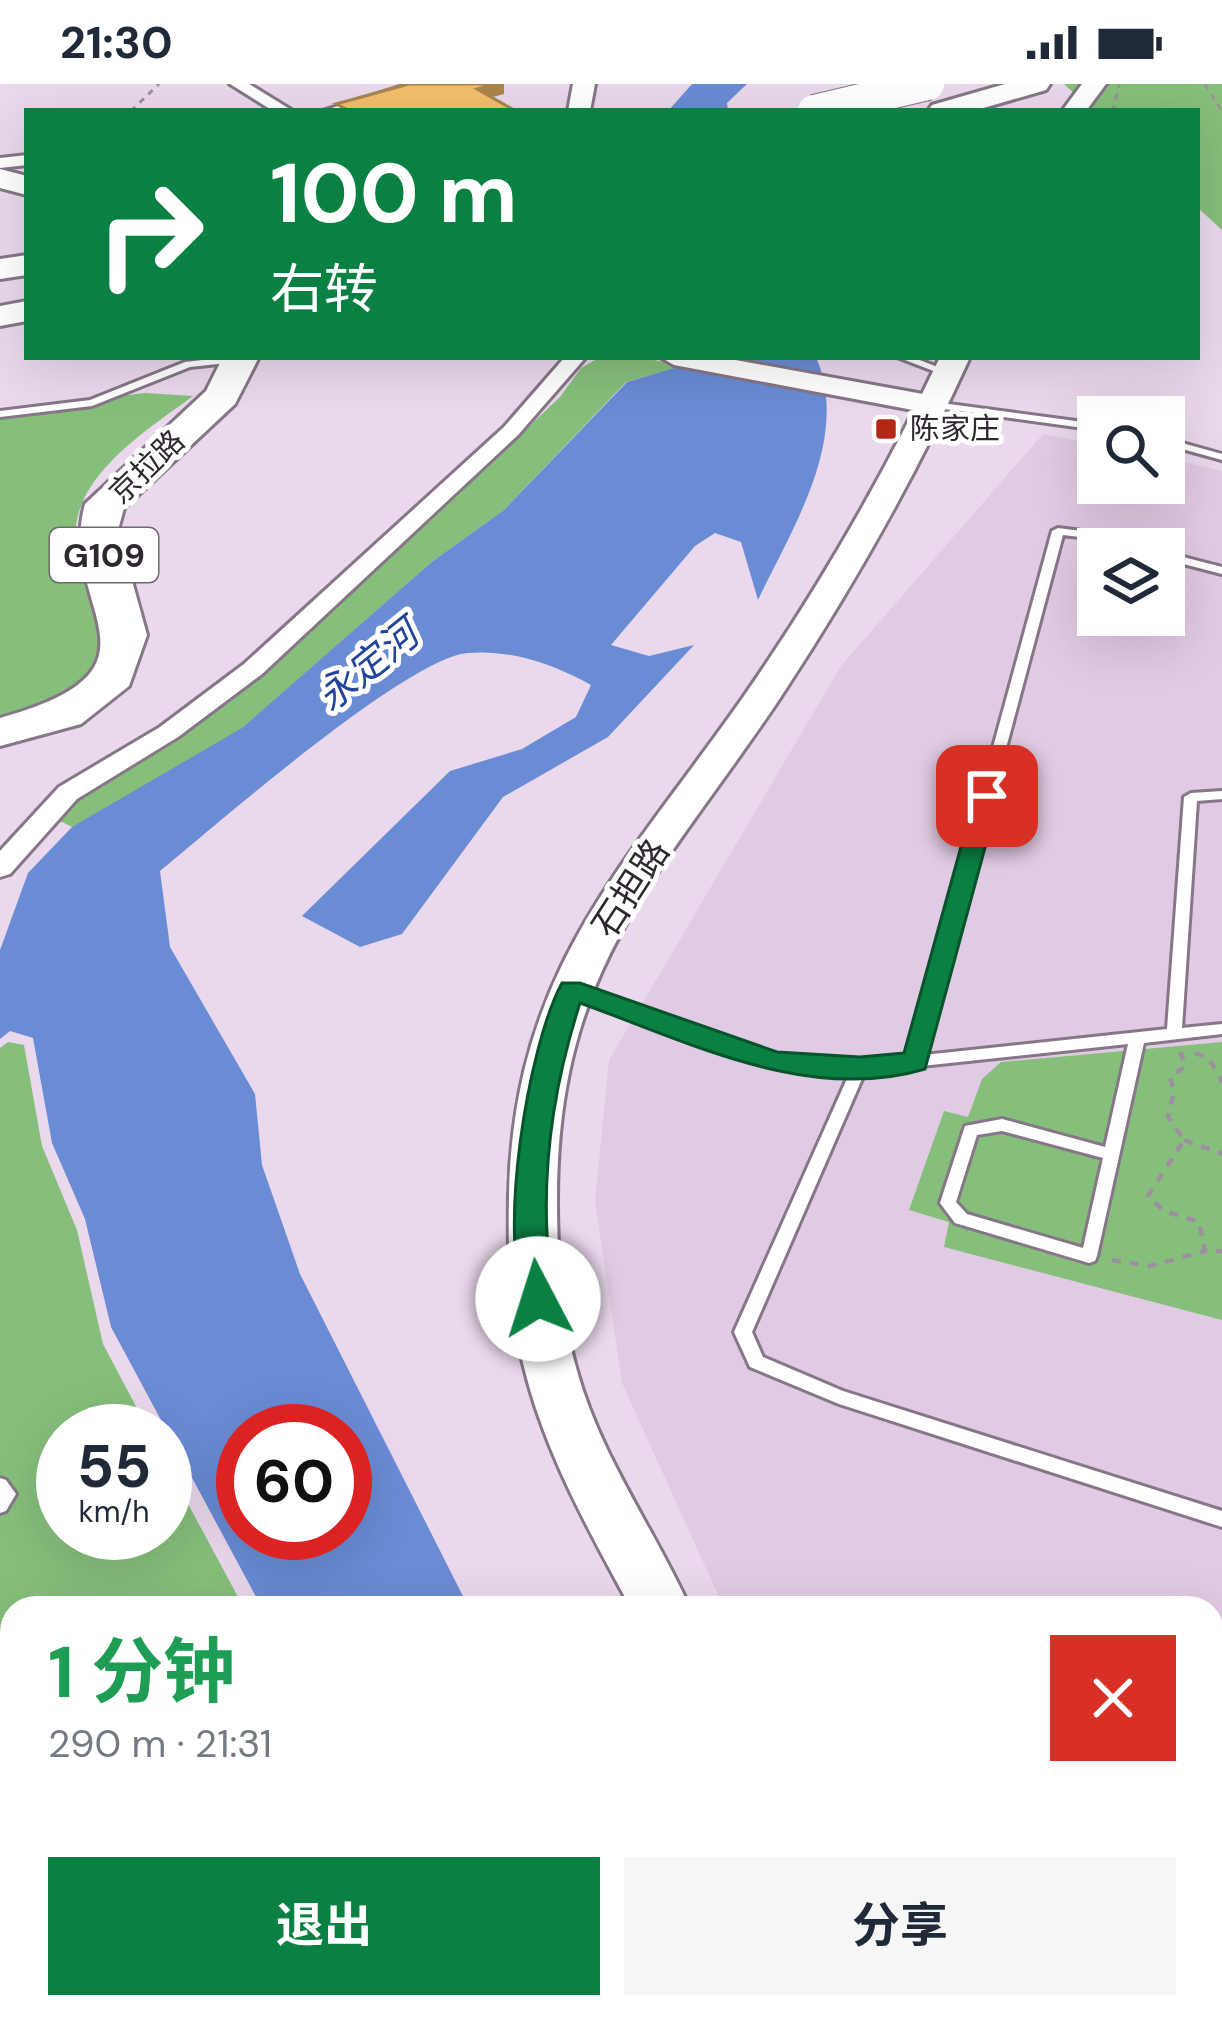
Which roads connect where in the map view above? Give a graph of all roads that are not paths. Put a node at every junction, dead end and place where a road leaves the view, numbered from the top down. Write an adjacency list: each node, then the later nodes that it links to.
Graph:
1 (238, 84): 5 (street)
2 (428, 84): 6 (street)
3 (928, 84): 7 (highway, bridge)
4 (1036, 84): 8 (highway)
5 (280, 108)
6 (341, 108)
7 (827, 108)
8 (952, 108)
9 (223, 360): 15 (lane)
10 (239, 360): 24 (highway, 京拉路 / G109)
11 (573, 360): 26 (street)
12 (690, 360): 14 (street)
13 (908, 360): 14 (lane)
14 (946, 379): 16 (lane); 27 (main road, 石担路)
15 (0, 414)
16 (1077, 420)
17 (1185, 442): 19 (lane)
18 (1185, 446): 20 (lane)
19 (1222, 446)
20 (1222, 458)
21 (1077, 533): 31 (lane)
22 (1185, 561): 23 (lane)
23 (1222, 571)
24 (0, 732)
25 (1222, 795): 29 (lane)
26 (0, 868)
27 (571, 989): 32 (lane); 37 (main road, 石担路)
28 (1222, 1029): 29 (lane)
29 (1174, 1035): 30 (lane)
30 (1137, 1039): 31 (lane); 33 (lane)
31 (915, 1062): 32 (lane)
32 (860, 1067): 36 (lane)
33 (1111, 1154): 33 (lane)
34 (0, 1486): 35 (lane)
35 (0, 1505)
36 (1222, 1519)
37 (655, 1596)

